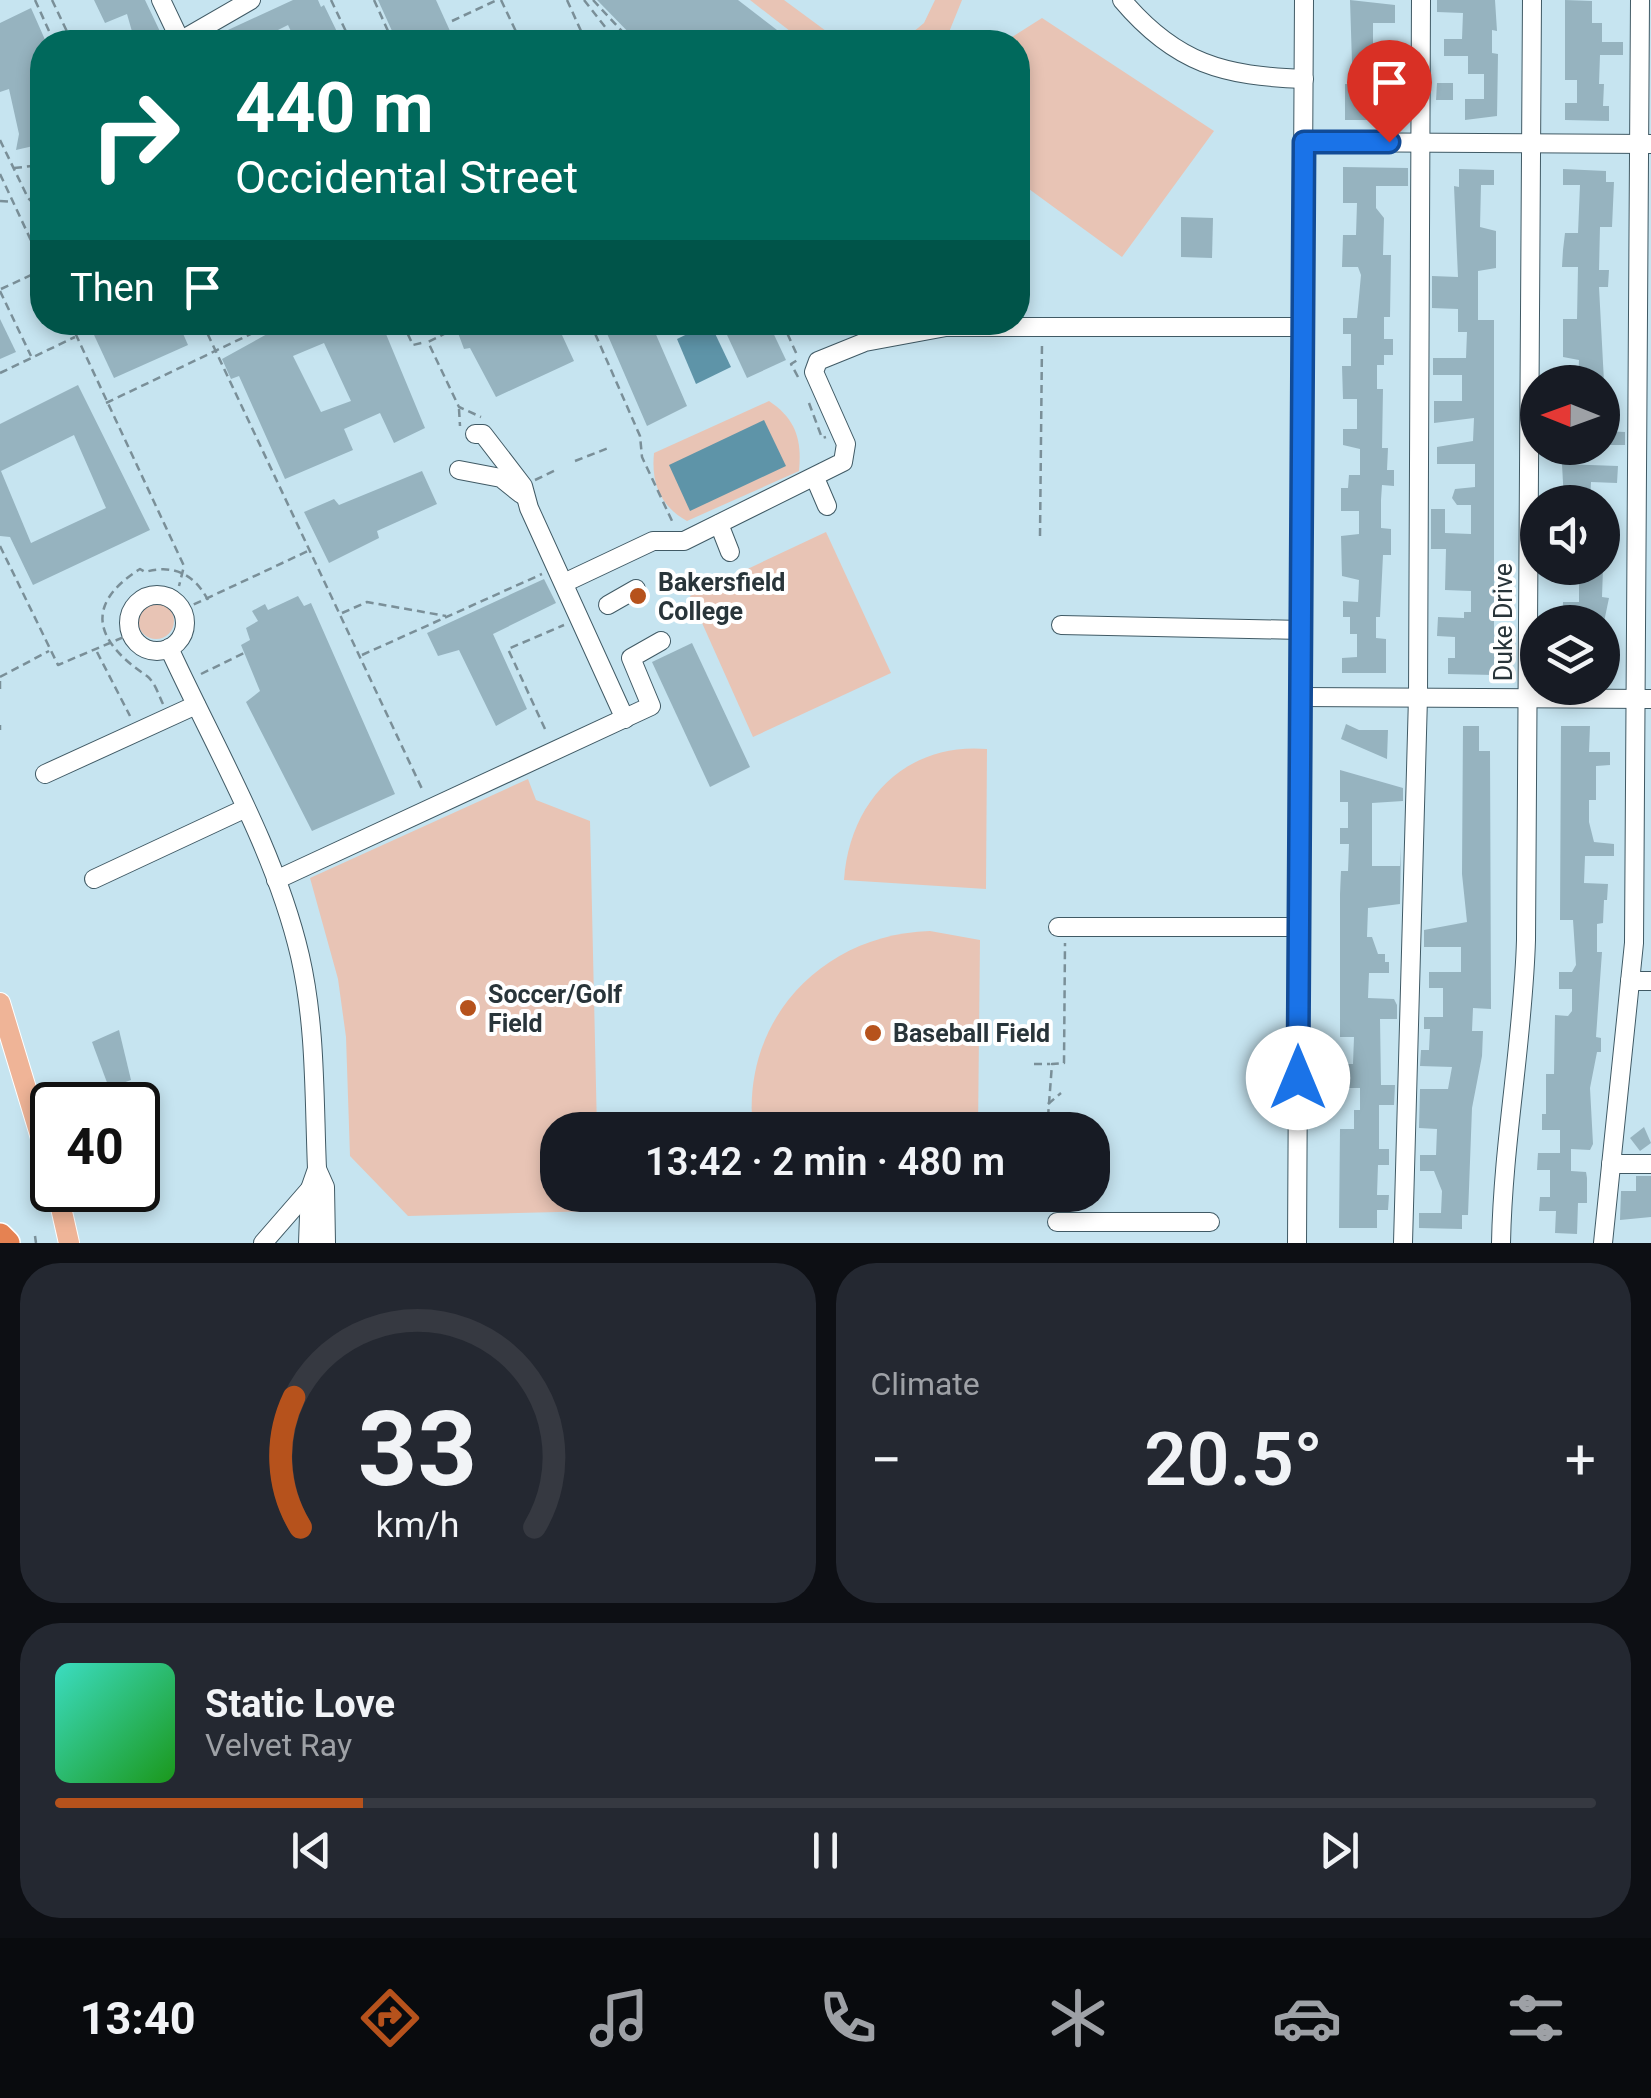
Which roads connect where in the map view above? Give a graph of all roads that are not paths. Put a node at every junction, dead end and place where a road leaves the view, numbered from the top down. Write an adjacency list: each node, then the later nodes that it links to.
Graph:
1 (161, 0): 8 (street)
2 (251, 0): 9 (street)
3 (1122, 0): 11 (street)
4 (1304, 0): 11 (street)
5 (1422, 0): 13 (street)
6 (1532, 0): 14 (street, Duke Drive)
7 (1640, 0): 10 (street)
8 (175, 30)
9 (201, 30)
10 (1645, 54): 15 (street)
11 (1304, 79): 12 (street)
12 (1304, 142): 13 (street); 18 (street)
13 (1421, 142): 14 (street); 37 (street)
14 (1531, 142): 15 (street); 31 (street, Duke Drive)
15 (1645, 144): 16 (street)
16 (1644, 242): 20 (street)
17 (1030, 327): 18 (street)
18 (1302, 327): 34 (street)
19 (903, 335): 23 (street)
20 (1644, 425): 32 (street)
21 (467, 431): 24 (street)
22 (459, 470): 24 (street)
23 (815, 478): 25 (street); 26 (street)
24 (528, 490): 28 (street)
25 (827, 506)
26 (718, 524): 27 (street); 28 (street)
27 (730, 552)
28 (564, 584): 43 (street)
29 (636, 589): 30 (street)
30 (608, 605)
31 (1528, 605)
32 (1643, 611): 40 (street)
33 (1061, 625): 34 (street)
34 (1300, 630): 38 (street)
35 (661, 642): 43 (street)
36 (169, 648): 36 (street); 41 (street)
37 (1418, 696): 38 (street); 39 (street); 69 (street)
38 (1300, 697): 50 (street)
39 (1520, 698)
40 (1642, 699): 45 (street)
41 (196, 705): 44 (street); 46 (street)
42 (1527, 705): 70 (street, Duke Drive)
43 (625, 719): 48 (street)
44 (46, 774)
45 (1642, 796): 51 (street)
46 (244, 809): 47 (street); 48 (street)
47 (94, 879)
48 (276, 880): 57 (street)
49 (1062, 927): 50 (street)
50 (1299, 927): 68 (street)
51 (1630, 981): 52 (street); 55 (street)
52 (1651, 981)
53 (0, 1003): 54 (main road)
54 (30, 1102)
55 (1611, 1164): 56 (street); 71 (street)
56 (1651, 1164)
57 (317, 1168): 58 (street); 67 (street)
58 (310, 1188): 65 (street); 66 (street)
59 (62, 1212): 64 (main road)
60 (1058, 1222): 61 (street)
61 (1210, 1222)
62 (0, 1236): 63 (highway)
63 (7, 1243)
64 (69, 1243)
65 (263, 1243)
66 (308, 1243)
67 (326, 1243)
68 (1298, 1243)
69 (1402, 1243)
70 (1502, 1243)
71 (1602, 1243)

